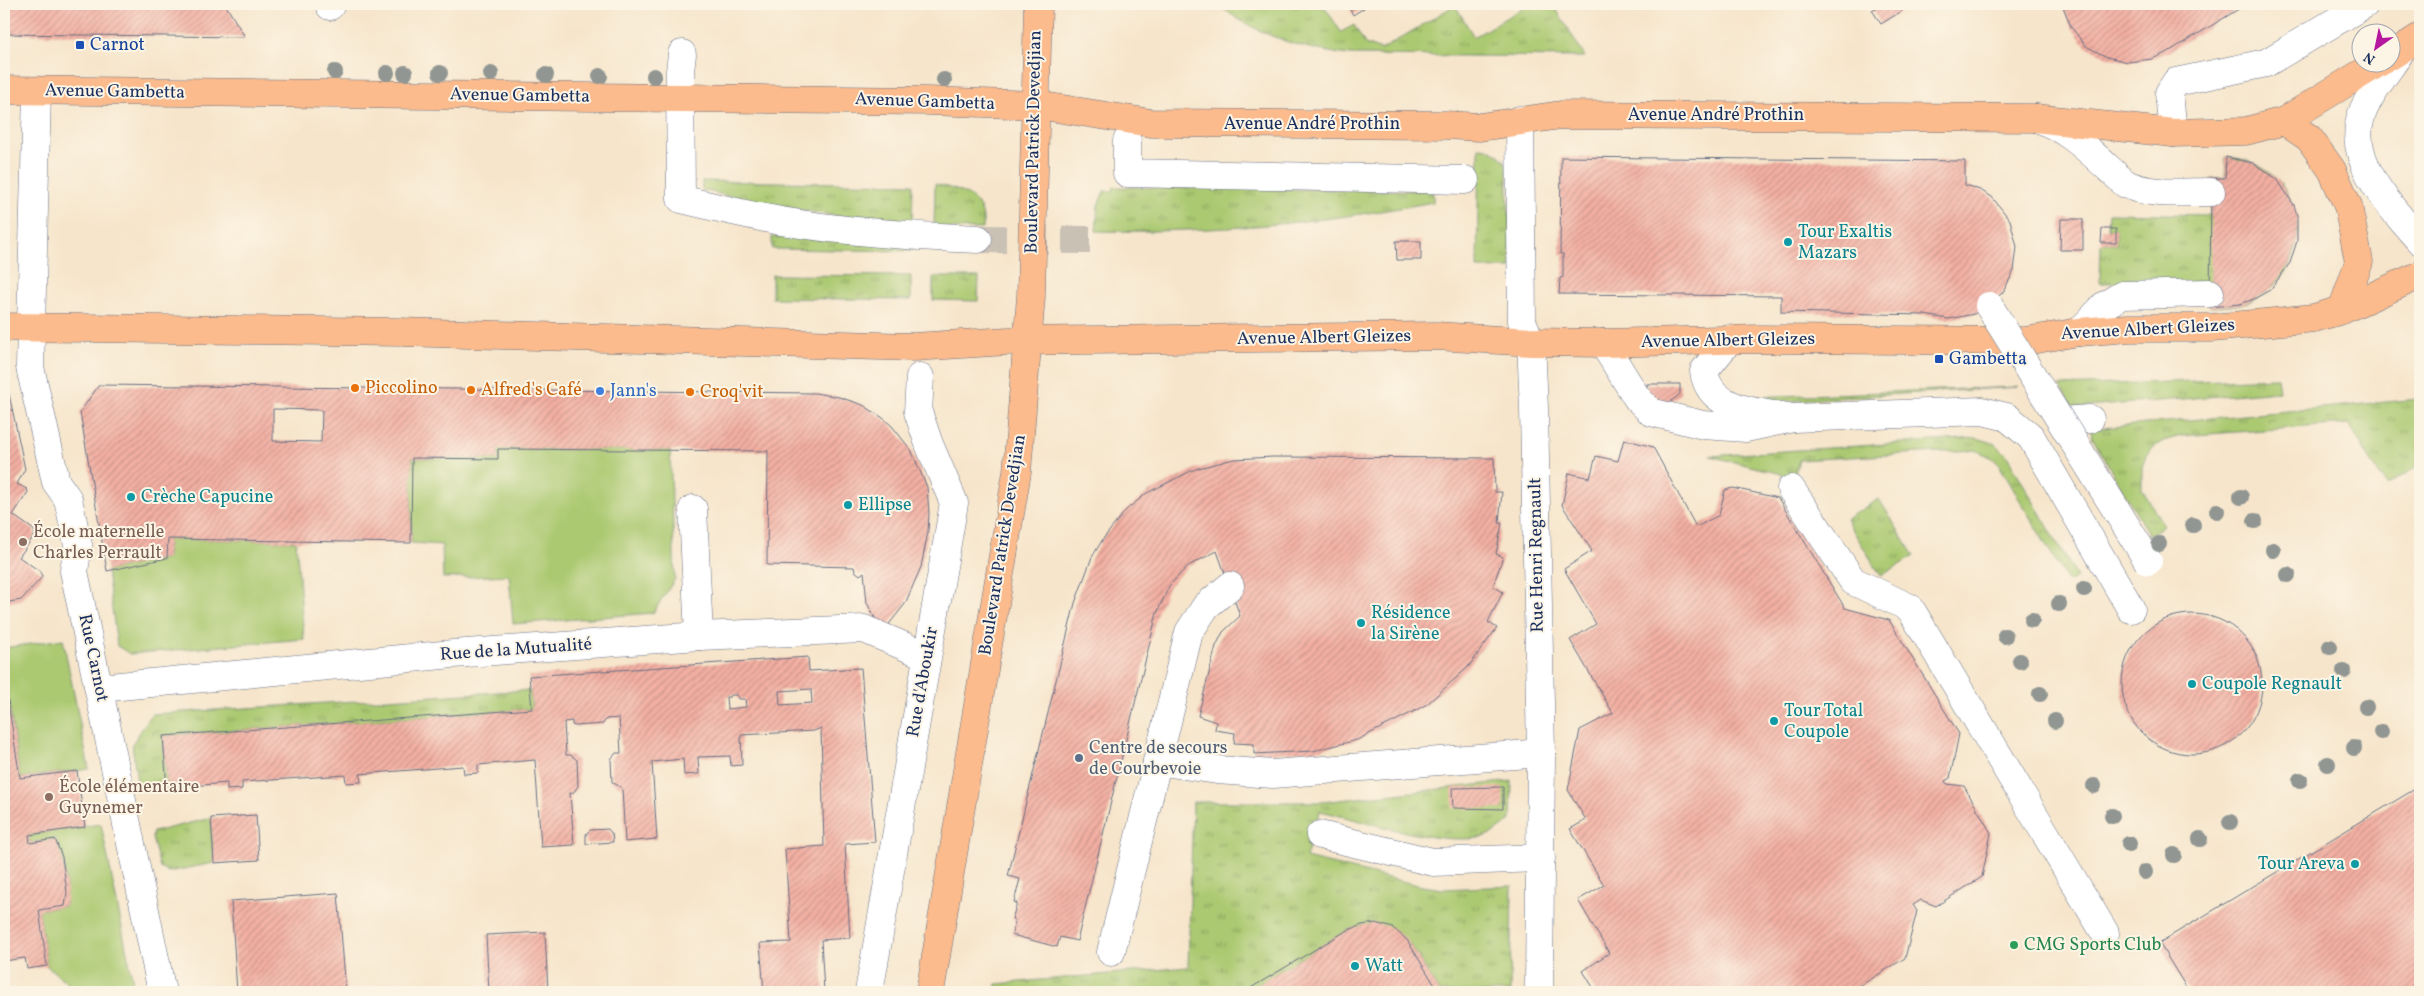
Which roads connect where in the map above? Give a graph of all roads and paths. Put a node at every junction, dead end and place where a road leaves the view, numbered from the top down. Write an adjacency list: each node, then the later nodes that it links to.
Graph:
1 (1038, 4): 9 (main road, Boulevard Patrick Devedjian)
2 (2365, 4): 13 (street)
3 (2405, 47): 18 (street)
4 (682, 54): 8 (street)
5 (2364, 72): 12 (main road, Avenue André Prothin)
6 (4, 90): 7 (main road, Avenue Gambetta)
7 (37, 91): 8 (main road, Avenue Gambetta); 23 (street, Rue Carnot)
8 (681, 98): 9 (main road, Avenue Gambetta); 17 (street)
9 (1037, 105): 11 (main road, Avenue André Prothin); 26 (main road, Boulevard Patrick Devedjian)
10 (2035, 118): 11 (main road, Avenue André Prothin); 13 (main road, Avenue André Prothin); 16 (street)
11 (1520, 120): 27 (street, Rue Henri Regnault)
12 (2284, 121): 13 (main road, Avenue André Prothin); 22 (main road)
13 (2173, 133)
14 (1127, 141): 15 (street)
15 (1465, 180)
16 (2211, 192)
17 (978, 239)
18 (2420, 241)
19 (2420, 275): 22 (main road, Avenue Albert Gleizes)
20 (2210, 293): 24 (street)
21 (1989, 306): 32 (street, bridge)
22 (2342, 310): 24 (main road, Avenue Albert Gleizes)
23 (17, 327): 26 (main road); 40 (street, Rue Carnot)
24 (2079, 332): 25 (main road, Avenue Albert Gleizes)
25 (1730, 340): 28 (main road, Avenue Albert Gleizes); 30 (street)
26 (1027, 341): 27 (main road, Avenue Albert Gleizes); 49 (main road, Boulevard Patrick Devedjian)
27 (1531, 342): 28 (main road, Avenue Albert Gleizes); 41 (street, Rue Henri Regnault)
28 (1603, 343): 30 (street)
29 (920, 377): 39 (street, Rue d'Aboukir)
30 (1793, 418): 37 (street)
31 (2090, 419): 32 (street)
32 (2061, 422): 35 (street, bridge)
33 (1791, 489): 45 (street)
34 (693, 509): 38 (street)
35 (2148, 560)
36 (1230, 586): 42 (street)
37 (2130, 609)
38 (699, 636): 39 (street, Rue de la Mutualité); 40 (street, Rue de la Mutualité)
39 (927, 656): 48 (street, Rue d'Aboukir)
40 (99, 688): 47 (street, Rue Carnot)
41 (1540, 754): 42 (street); 44 (street, Rue Henri Regnault)
42 (1157, 761): 46 (street)
43 (1320, 835): 44 (street)
44 (1541, 858): 50 (street, Rue Henri Regnault)
45 (2105, 933)
46 (1111, 952)
47 (162, 992)
48 (869, 992)
49 (930, 992)
50 (1539, 992)

